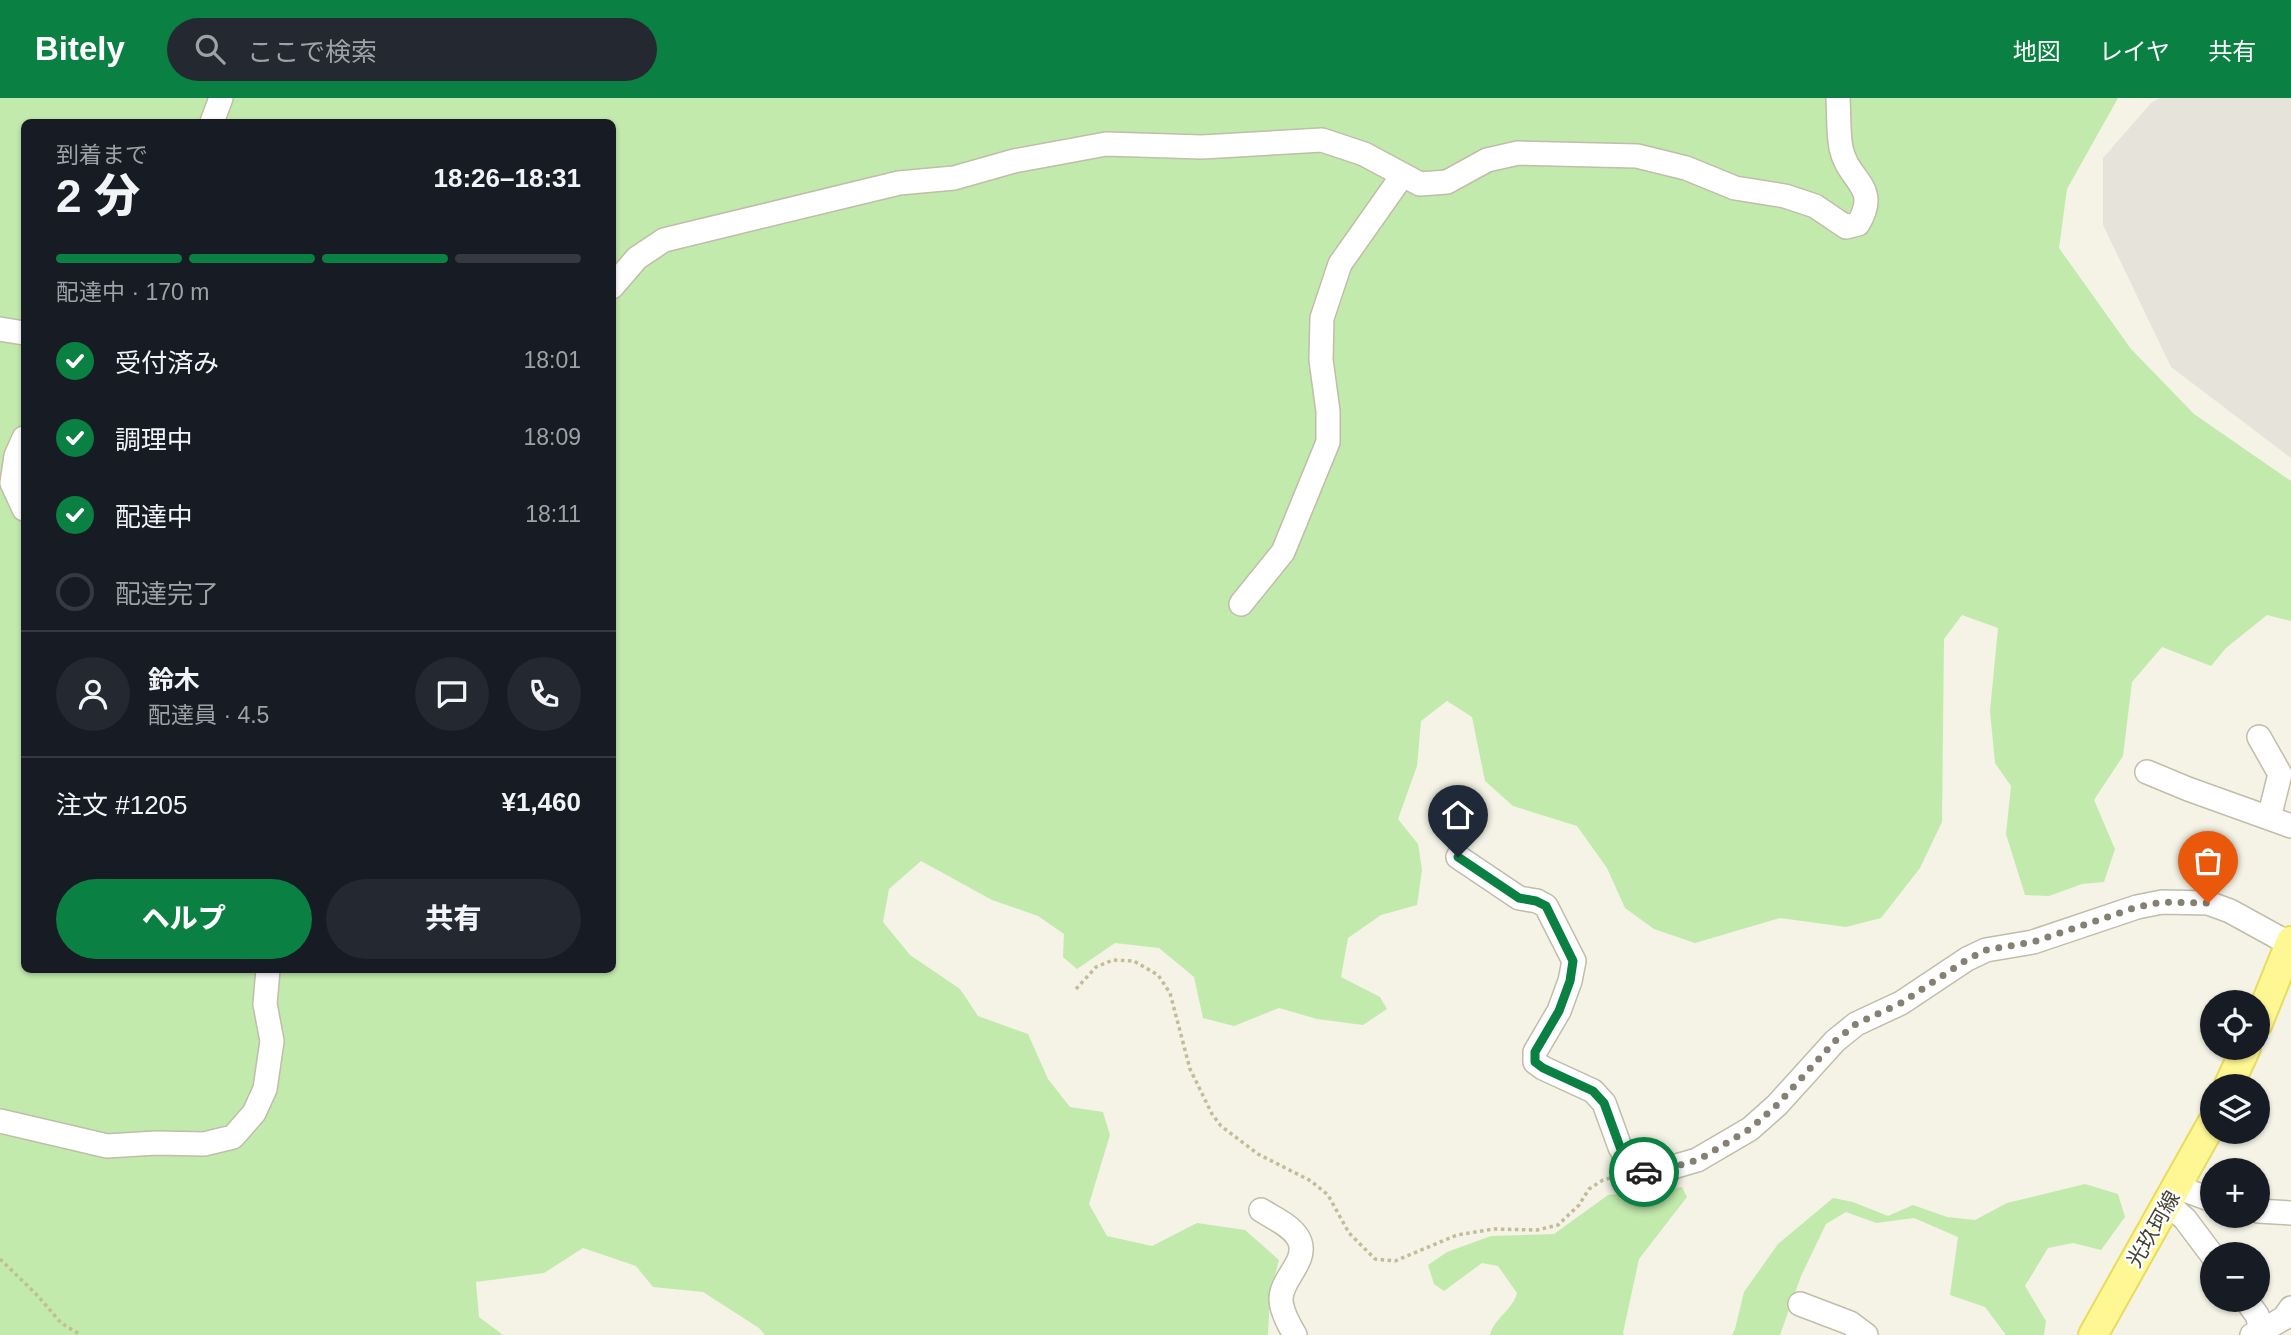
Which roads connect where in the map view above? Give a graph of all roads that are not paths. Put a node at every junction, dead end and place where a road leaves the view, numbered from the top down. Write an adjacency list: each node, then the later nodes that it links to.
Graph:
1 (221, 98): 3 (street)
2 (1838, 98): 4 (street)
3 (213, 119)
4 (1402, 176): 5 (street); 10 (street)
5 (616, 282)
6 (0, 329): 7 (street)
7 (21, 332)
8 (21, 445): 9 (street)
9 (21, 502)
10 (1241, 604)
11 (2259, 737): 13 (street)
12 (2147, 772): 13 (street)
13 (2269, 818): 14 (street)
14 (2291, 826)
15 (1458, 857): 16 (street)
16 (2290, 943): 18 (main road)
17 (268, 973): 19 (street)
18 (2270, 993)
19 (0, 1121)
20 (2201, 1144): 21 (main road, 光玖珂線)
21 (2173, 1196): 22 (street); 26 (street); 33 (main road, 光玖珂線)
22 (2200, 1199)
23 (1261, 1210): 31 (street)
24 (2270, 1212): 25 (street)
25 (2291, 1213)
26 (2202, 1242)
27 (1800, 1304): 32 (street)
28 (2291, 1308): 30 (street)
29 (2255, 1312): 30 (street)
30 (2257, 1333)
31 (1295, 1335)
32 (1866, 1335)
33 (2092, 1335)

